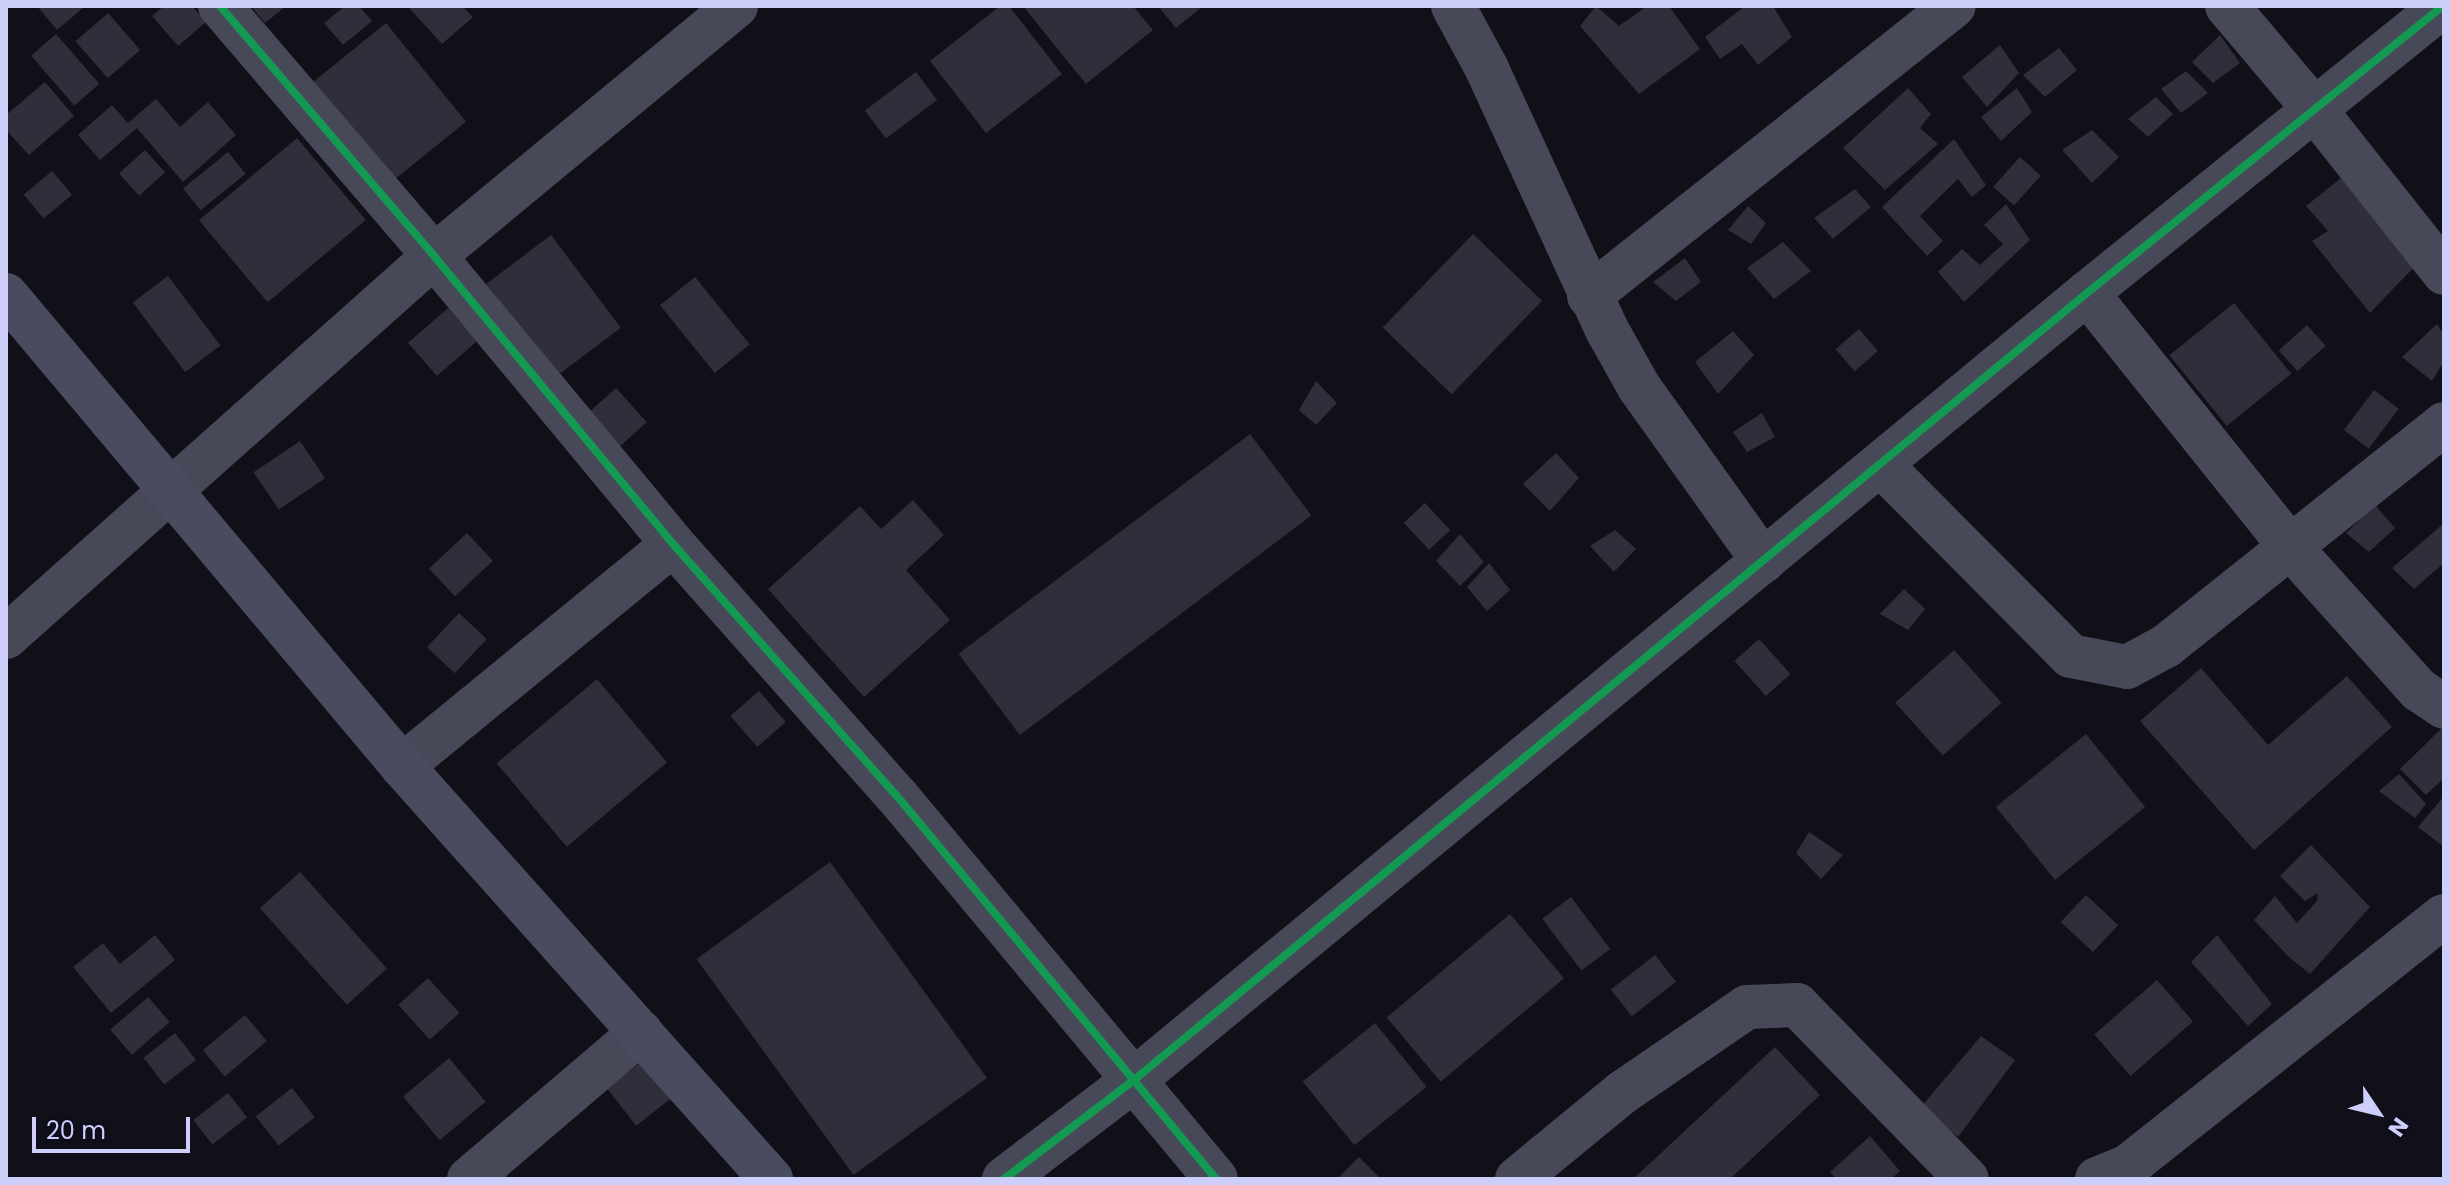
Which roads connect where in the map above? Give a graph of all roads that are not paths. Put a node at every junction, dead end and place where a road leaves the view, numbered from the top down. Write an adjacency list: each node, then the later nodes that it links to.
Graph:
1 (220, 6): 8 (street)
2 (736, 6): 8 (street)
3 (1453, 6): 12 (street)
4 (1954, 6): 12 (street)
5 (2227, 6): 7 (street)
6 (2443, 6): 7 (street)
7 (2315, 110): 9 (street); 10 (street)
8 (434, 256): 15 (street); 16 (street)
9 (2444, 273)
10 (2087, 293): 14 (street); 17 (street)
11 (6, 295): 15 (street)
12 (1589, 296): 18 (street)
13 (2444, 424): 17 (street)
14 (1881, 465): 17 (street); 18 (street)
15 (169, 490): 19 (street); 21 (street)
16 (673, 544): 21 (street); 24 (street)
17 (2291, 548): 20 (street)
18 (1763, 561): 24 (street)
19 (6, 637)
20 (2444, 707)
21 (402, 766): 23 (street)
22 (2444, 916): 31 (street)
23 (641, 1032): 25 (street); 26 (street)
24 (1134, 1080): 27 (street); 28 (street)
25 (469, 1179)
26 (771, 1179)
27 (1004, 1179)
28 (1216, 1179)
29 (1517, 1179): 30 (street)
30 (1967, 1179)
31 (2097, 1179)

